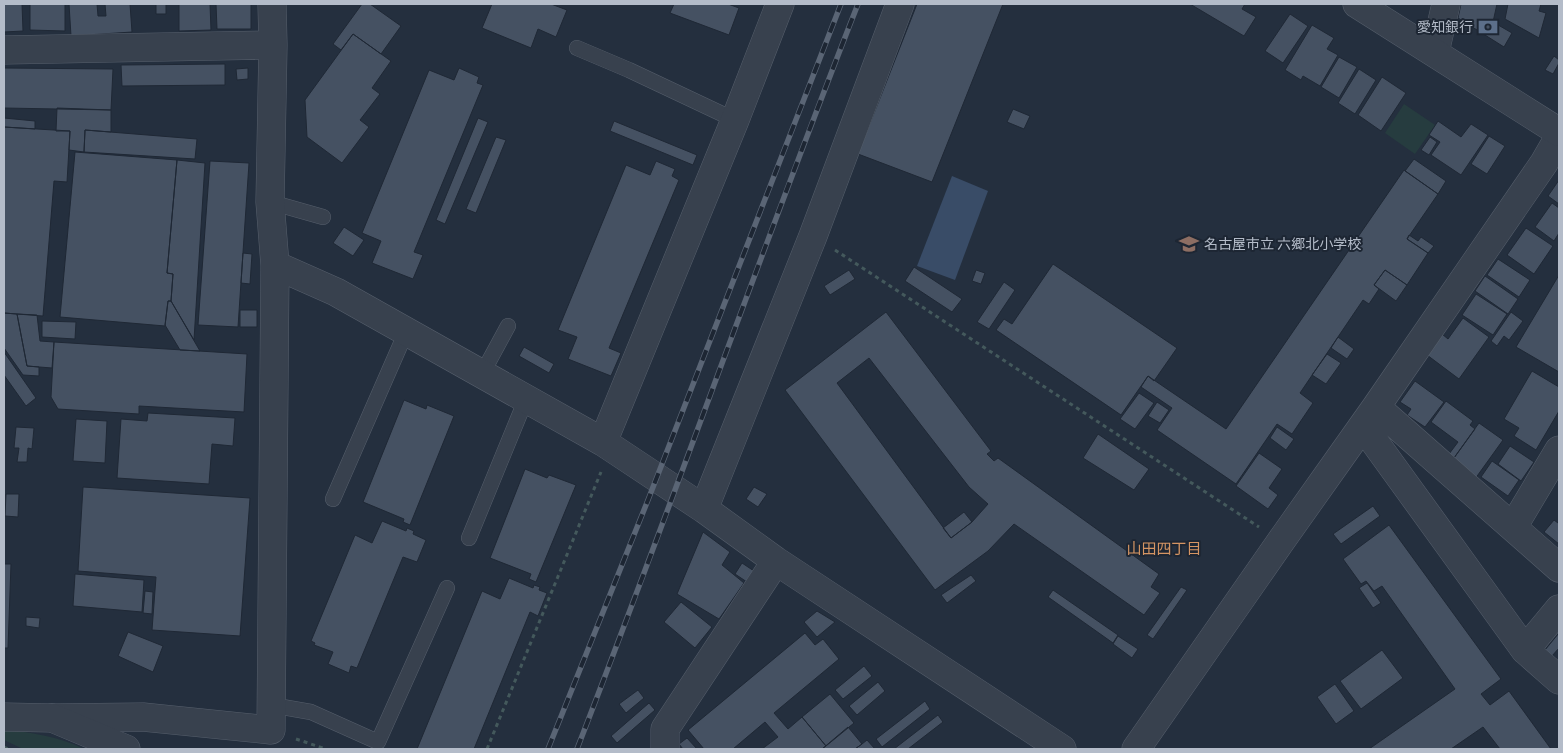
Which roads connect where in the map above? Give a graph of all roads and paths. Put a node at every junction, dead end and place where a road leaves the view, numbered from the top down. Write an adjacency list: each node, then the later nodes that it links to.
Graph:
1 (272, 4): 6 (street)
2 (780, 4): 10 (street)
3 (900, 4): 15 (street)
4 (1357, 4): 9 (street)
5 (1446, 4): 9 (street)
6 (273, 46): 8 (street); 13 (street)
7 (577, 48): 10 (lane)
8 (4, 50)
9 (1435, 52): 11 (street)
10 (735, 120): 22 (street)
11 (1559, 132)
12 (1559, 137): 21 (street)
13 (270, 202): 14 (lane); 16 (street)
14 (323, 217)
15 (813, 236): 25 (street); 28 (path)
16 (275, 265): 18 (street); 37 (street)
17 (508, 326): 19 (lane)
18 (406, 332): 19 (street); 24 (lane)
19 (482, 374): 20 (street)
20 (526, 399): 22 (street); 27 (lane)
21 (1369, 417): 26 (street); 28 (street); 33 (street)
22 (604, 442): 25 (street); 42 (path)
23 (1559, 450): 26 (street)
24 (333, 499)
25 (704, 509): 29 (street)
26 (1514, 527): 30 (street)
27 (469, 538)
28 (1280, 541): 45 (street)
29 (776, 561): 43 (street); 44 (street)
30 (1559, 568)
31 (447, 588): 37 (lane)
32 (1559, 609): 33 (street)
33 (1524, 650): 34 (street)
34 (1559, 680)
35 (4, 717): 36 (street)
36 (52, 718): 37 (street); 40 (street)
37 (271, 718): 41 (path)
38 (4, 747): 39 (path)
39 (8, 749)
40 (126, 749)
41 (326, 749)
42 (487, 749)
43 (665, 749)
44 (1062, 749)
45 (1136, 749)

